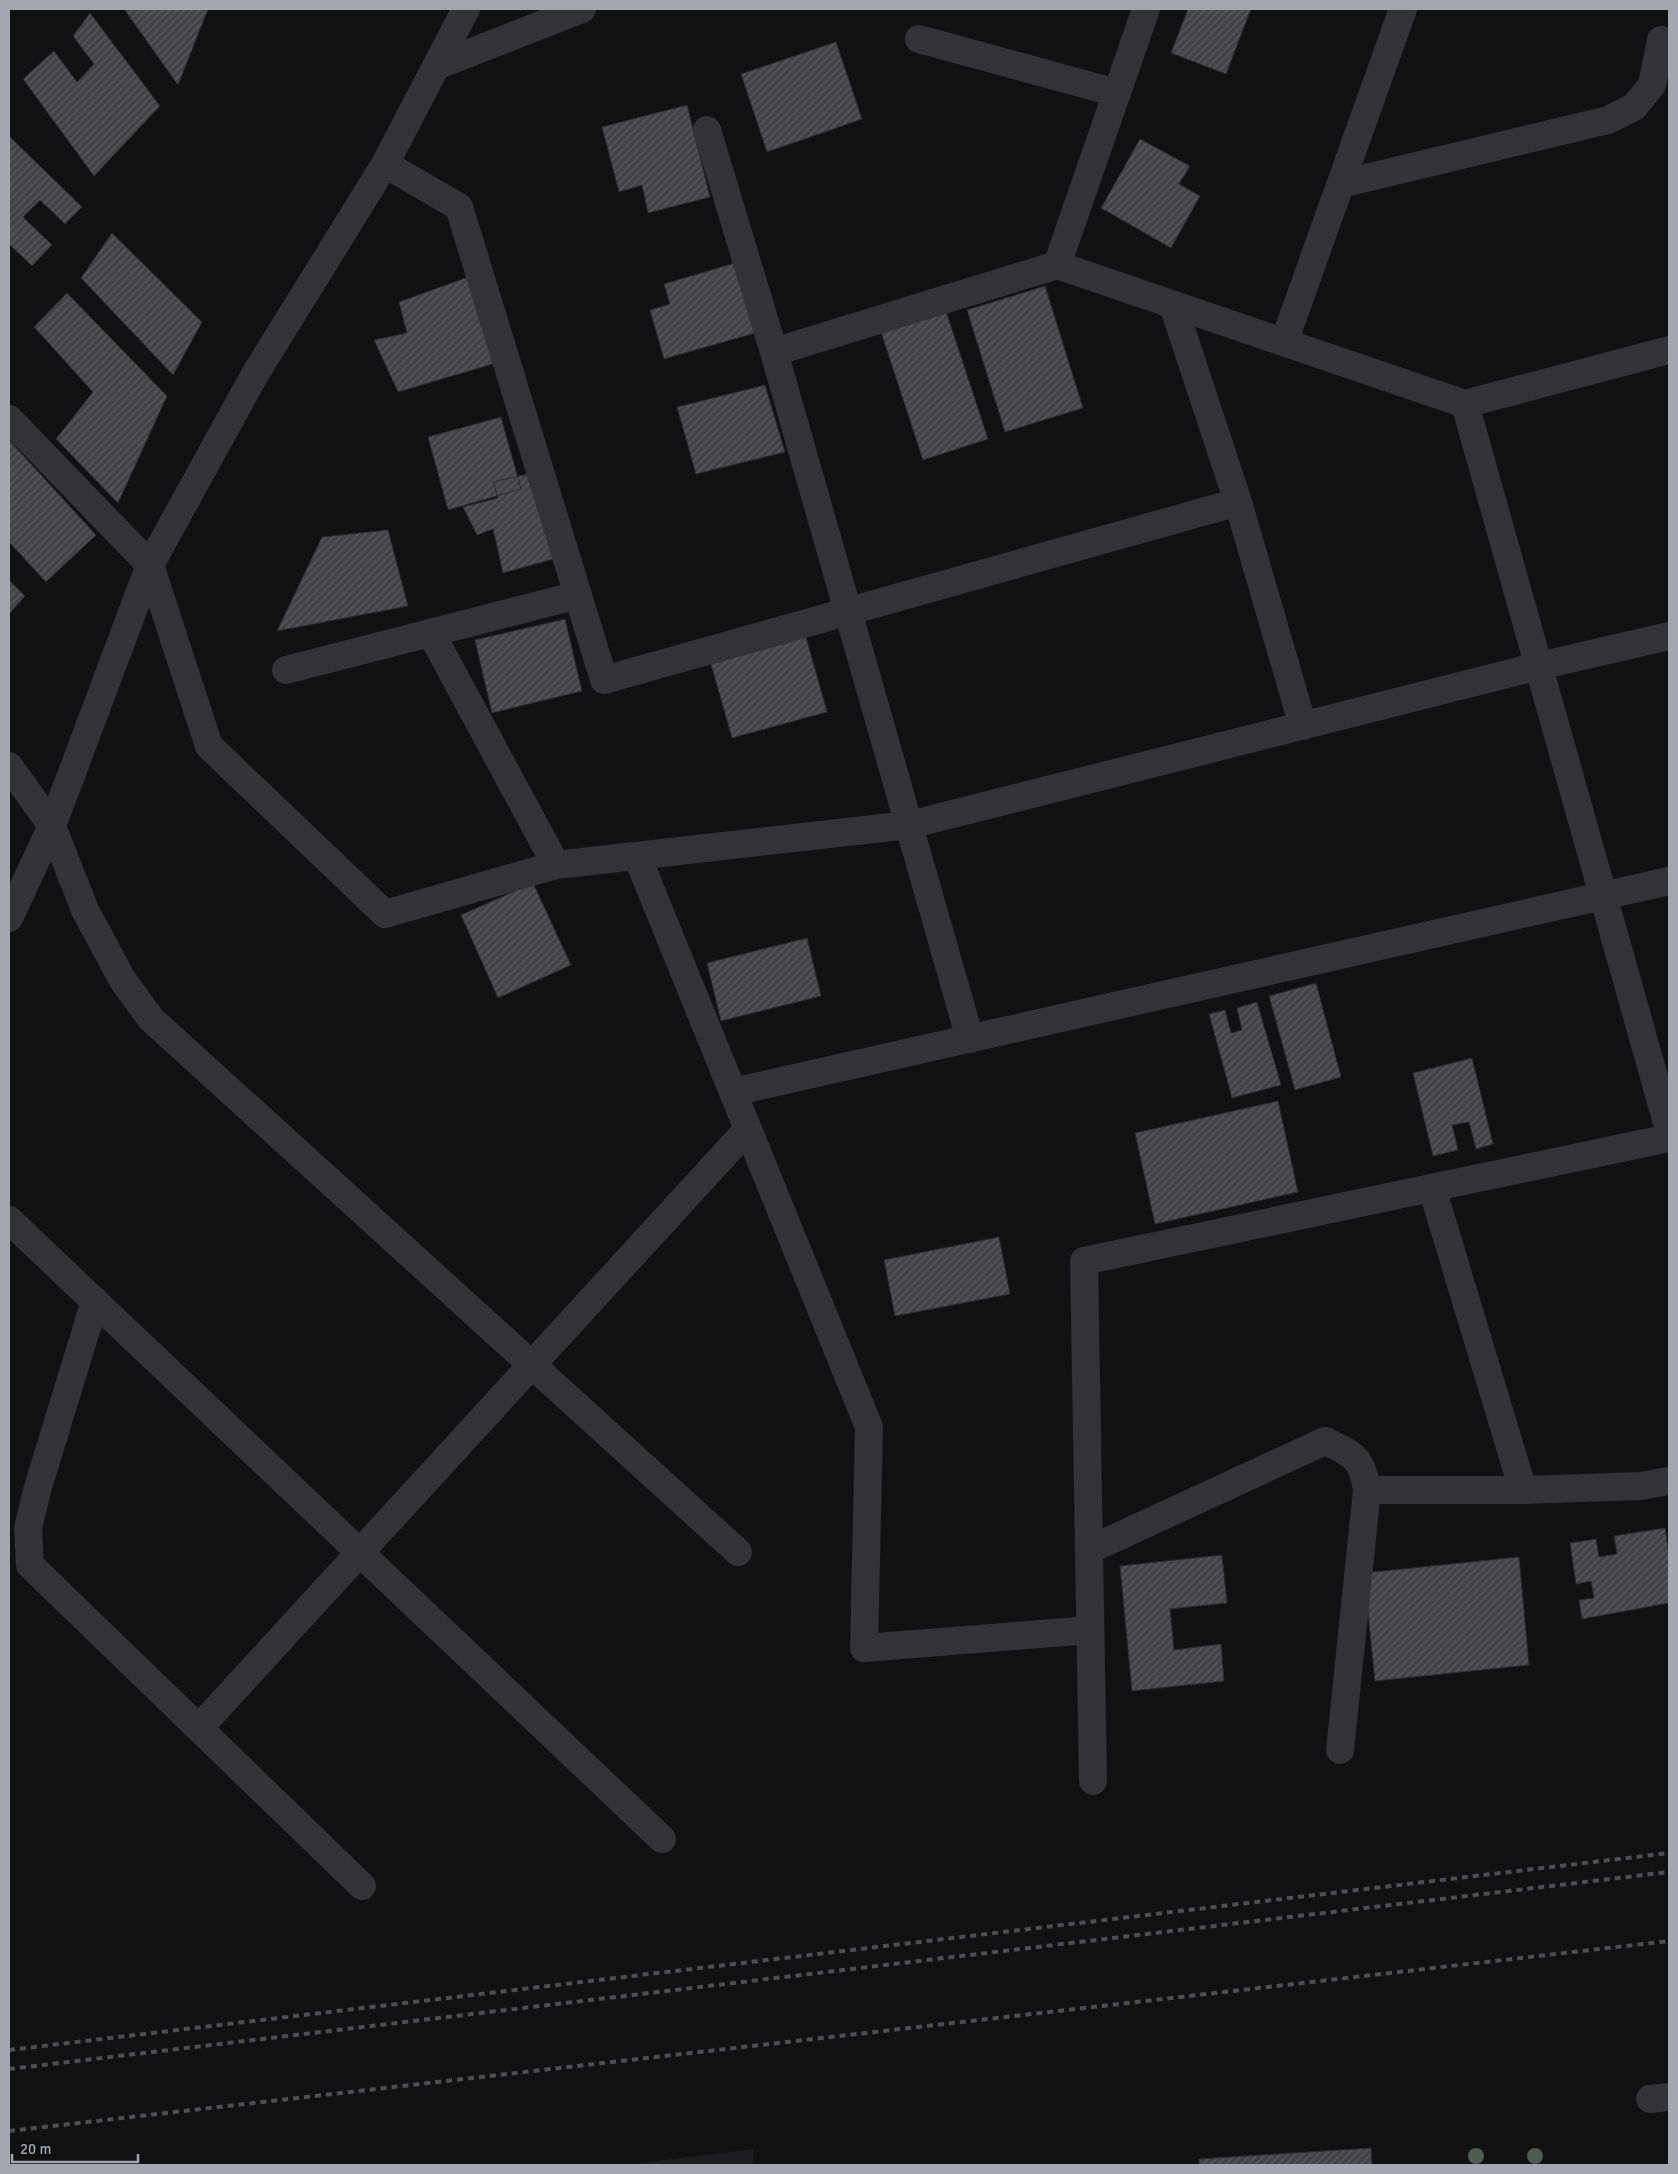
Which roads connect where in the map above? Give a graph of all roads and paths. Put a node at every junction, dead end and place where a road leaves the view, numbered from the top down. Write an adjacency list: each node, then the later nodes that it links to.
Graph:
1 (466, 9): 7 (street)
2 (582, 9): 7 (street)
3 (1146, 9): 8 (street)
4 (1403, 9): 11 (street)
5 (919, 39): 8 (street)
6 (1661, 40): 11 (street)
7 (436, 66): 10 (street)
8 (1117, 93): 12 (street)
9 (707, 130): 16 (street)
10 (385, 164): 20 (street); 21 (street)
11 (1341, 184): 14 (street)
12 (1057, 265): 13 (street); 16 (street)
13 (1173, 305): 14 (street); 19 (street)
14 (1284, 342): 17 (street)
15 (1669, 350): 17 (street)
16 (774, 352): 22 (street)
17 (1466, 404): 25 (street)
18 (9, 419): 20 (street)
19 (1238, 502): 22 (street); 27 (street)
20 (150, 565): 30 (street); 32 (street)
21 (578, 595): 22 (street); 23 (street)
22 (848, 611): 29 (street)
23 (431, 633): 26 (street); 32 (street)
24 (1669, 636): 25 (street)
25 (1539, 666): 27 (street); 34 (street)
26 (286, 670)
27 (1302, 726): 29 (street)
28 (9, 766): 30 (street)
29 (909, 825): 31 (street); 36 (street)
30 (52, 826): 35 (street); 44 (street)
31 (637, 856): 32 (street); 37 (street)
32 (556, 865)
33 (1669, 881): 34 (street)
34 (1603, 896): 36 (street); 39 (street)
35 (9, 918)
36 (970, 1039): 37 (street)
37 (733, 1092): 38 (street)
38 (748, 1129): 44 (street); 51 (street)
39 (1669, 1130)
40 (1669, 1138): 41 (street)
41 (1432, 1188): 47 (street); 48 (street)
42 (9, 1220): 43 (street)
43 (95, 1301): 50 (street); 52 (street)
44 (532, 1365): 49 (street); 50 (street)
45 (1669, 1481): 47 (street)
46 (1367, 1490): 47 (street); 48 (street); 53 (street)
47 (1523, 1490)
48 (1089, 1550): 51 (street)
49 (738, 1552)
50 (360, 1553): 52 (street); 55 (street)
51 (1090, 1630): 54 (street)
52 (199, 1728): 56 (street)
53 (1340, 1750)
54 (1093, 1781)
55 (662, 1838)
56 (362, 1886)

